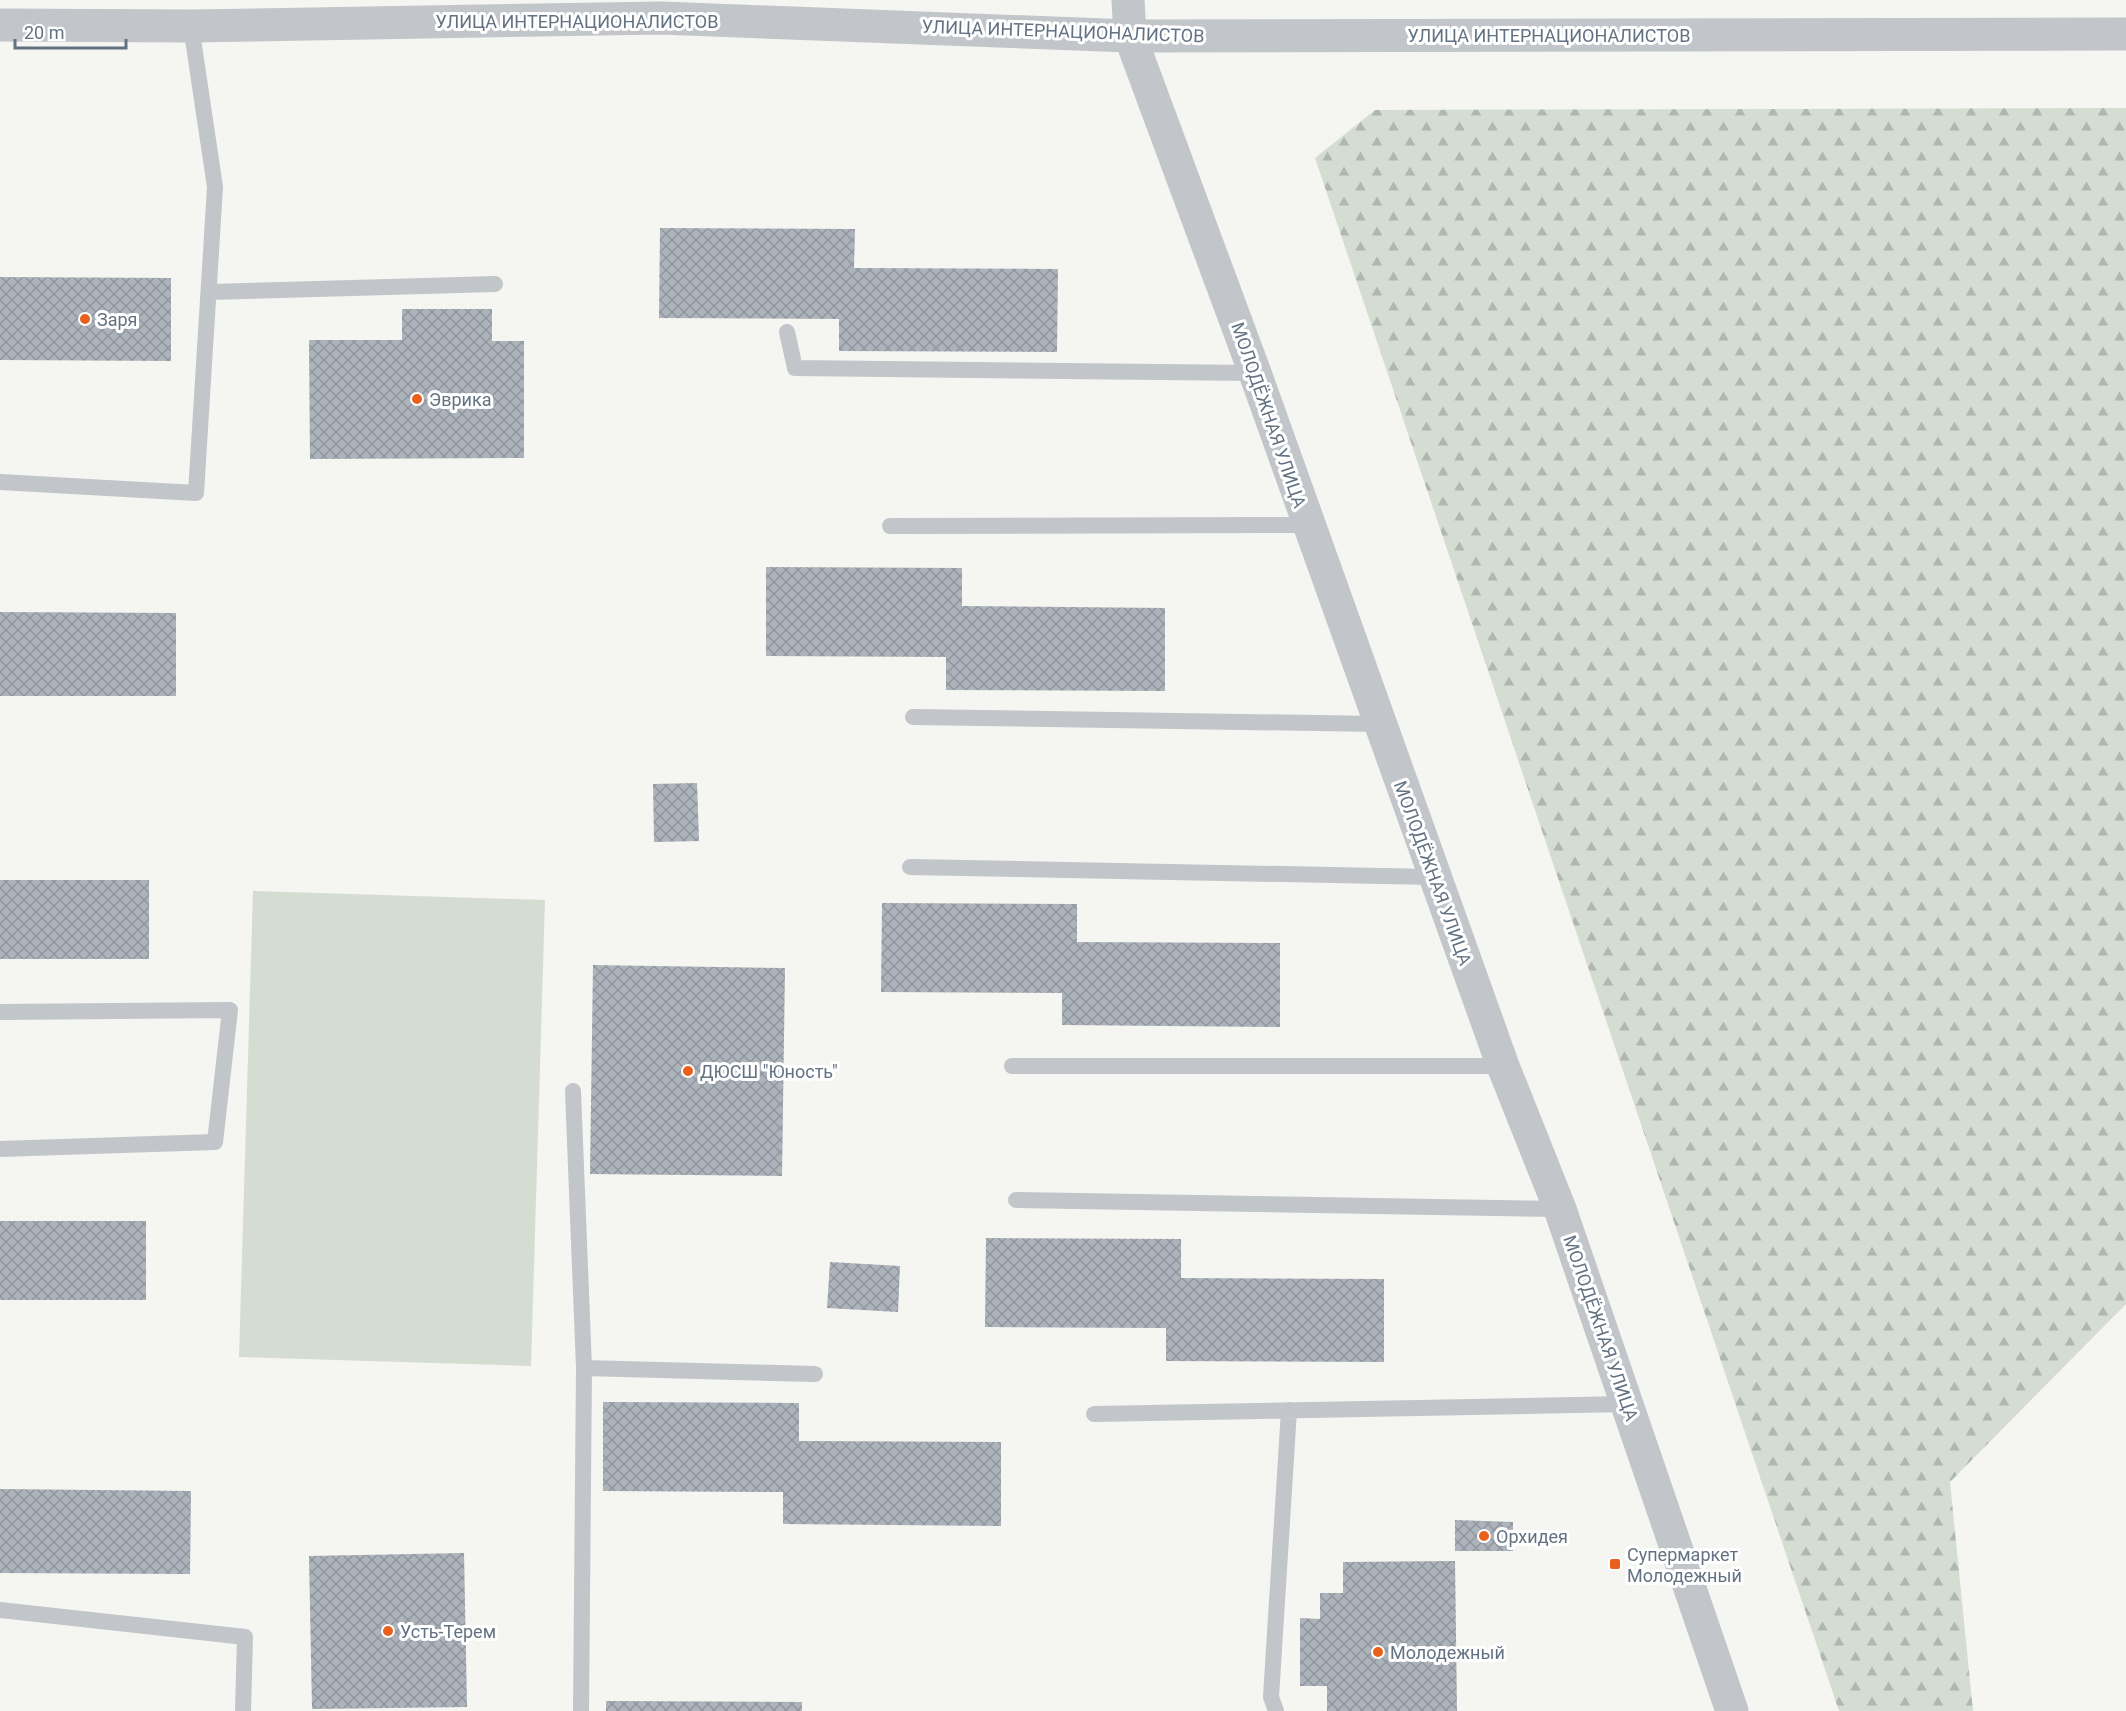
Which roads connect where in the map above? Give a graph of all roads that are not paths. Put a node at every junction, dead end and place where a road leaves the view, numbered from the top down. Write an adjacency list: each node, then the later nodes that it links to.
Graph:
1 (1128, 0): 5 (street, МОЛОДЁЖНАЯ УЛИЦА)
2 (0, 25): 3 (street, УЛИЦА ИНТЕРНАЦИОНАЛИСТОВ)
3 (191, 26): 5 (street, УЛИЦА ИНТЕРНАЦИОНАЛИСТОВ); 7 (lane)
4 (2126, 34): 5 (street, УЛИЦА ИНТЕРНАЦИОНАЛИСТОВ)
5 (1130, 36): 9 (street, МОЛОДЁЖНАЯ УЛИЦА)
6 (495, 284): 7 (lane)
7 (209, 292): 10 (lane)
8 (787, 332): 9 (lane)
9 (1255, 373): 11 (street, МОЛОДЁЖНАЯ УЛИЦА)
10 (0, 482)
11 (1307, 525): 12 (lane); 14 (street, МОЛОДЁЖНАЯ УЛИЦА)
12 (890, 526)
13 (913, 717): 14 (lane)
14 (1378, 724): 16 (street, МОЛОДЁЖНАЯ УЛИЦА)
15 (910, 867): 16 (lane)
16 (1434, 877): 19 (street, МОЛОДЁЖНАЯ УЛИЦА)
17 (0, 1012): 21 (lane)
18 (1012, 1066): 19 (lane)
19 (1503, 1066): 23 (street, МОЛОДЁЖНАЯ УЛИЦА)
20 (573, 1091): 24 (lane)
21 (0, 1149)
22 (1016, 1200): 23 (lane)
23 (1560, 1209): 26 (street, МОЛОДЁЖНАЯ УЛИЦА)
24 (584, 1368): 25 (lane); 31 (lane)
25 (815, 1374)
26 (1627, 1404): 27 (lane); 33 (street, МОЛОДЁЖНАЯ УЛИЦА)
27 (1289, 1410): 28 (lane); 32 (lane)
28 (1094, 1414)
29 (0, 1610): 30 (lane)
30 (243, 1711)
31 (581, 1711)
32 (1276, 1711)
33 (1732, 1711)

